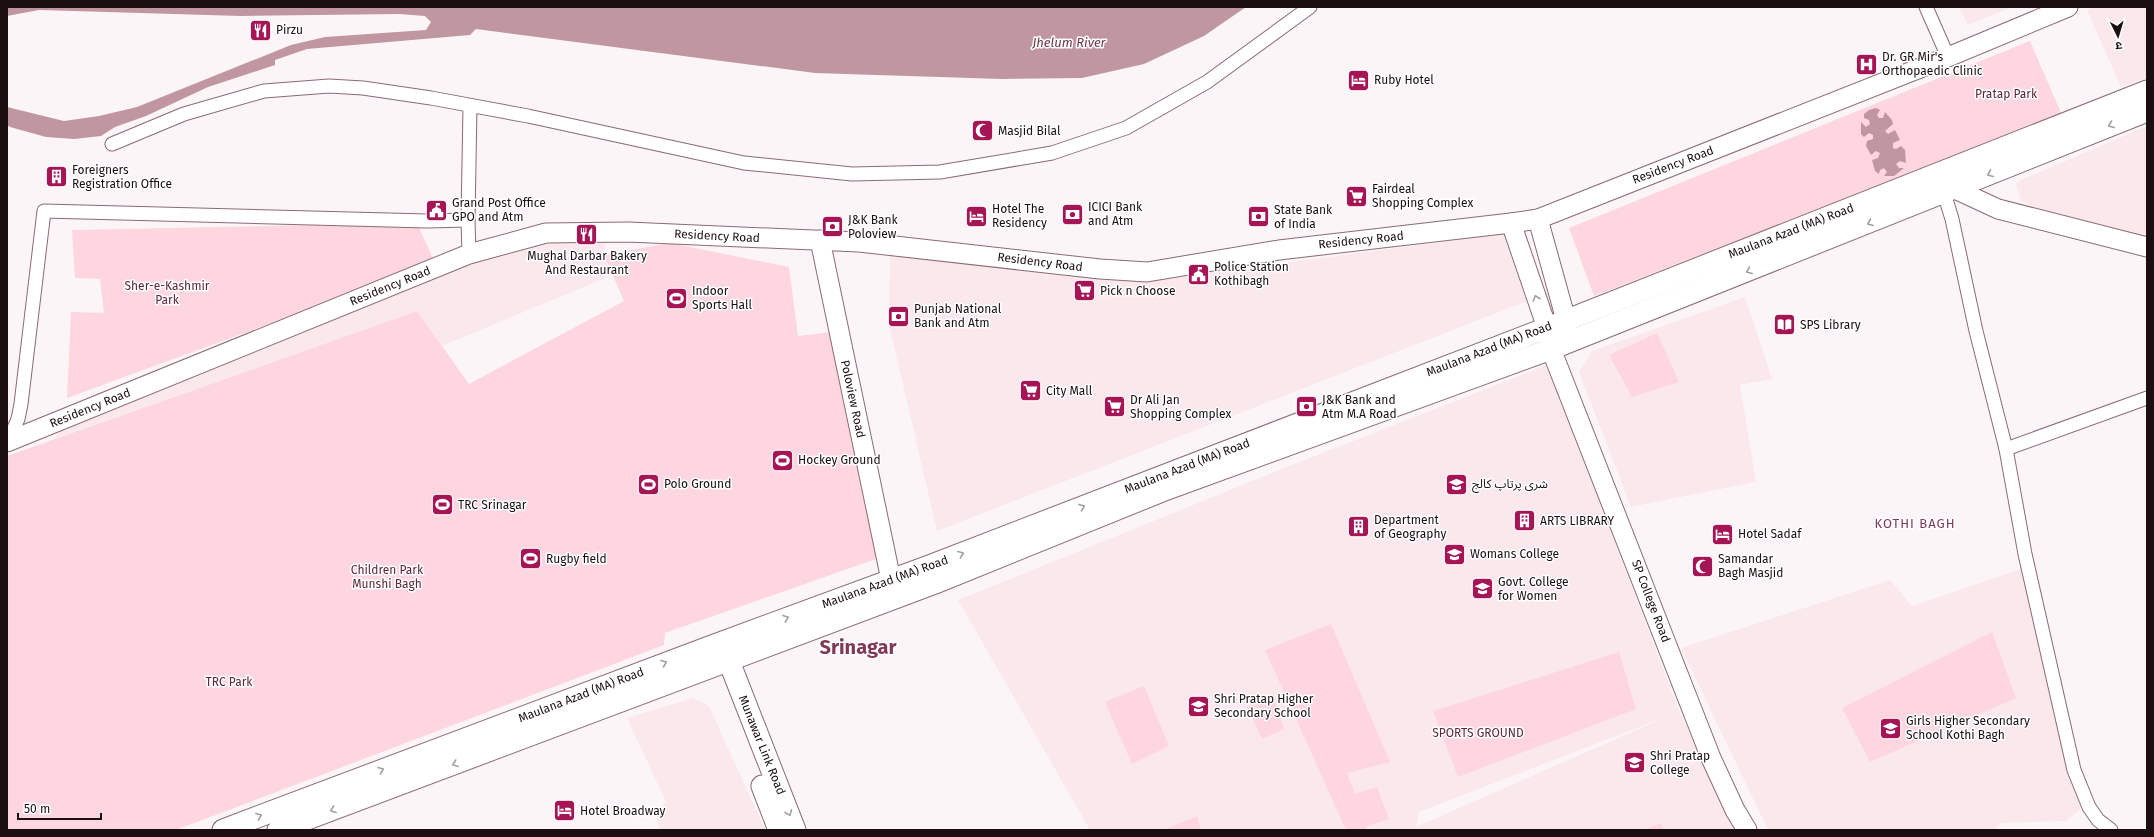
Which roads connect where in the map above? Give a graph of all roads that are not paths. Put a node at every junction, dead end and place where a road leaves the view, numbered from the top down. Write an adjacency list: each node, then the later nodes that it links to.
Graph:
1 (1310, 7): 6 (street)
2 (1926, 7): 4 (street)
3 (2068, 7): 4 (main road, Residency Road)
4 (1948, 57): 10 (main road, Residency Road)
5 (2147, 91): 16 (main road, Maulana Azad (MA) Road)
6 (470, 106): 8 (street); 11 (street)
7 (2147, 111): 9 (main road, Maulana Azad (MA) Road, one-way to 9)
8 (112, 144)
9 (1950, 191): 14 (main road); 18 (main road, Maulana Azad (MA) Road, one-way to 18); 21 (street)
10 (1538, 219): 12 (main road, Residency Road); 16 (main road)
11 (468, 220): 15 (street); 20 (street)
12 (1511, 223): 13 (main road, Residency Road); 17 (main road, one-way to 12)
13 (820, 240): 15 (main road, Residency Road); 22 (main road, Poloview Road)
14 (2147, 247)
15 (469, 254): 20 (main road, Residency Road)
16 (1566, 320): 17 (main road, Maulana Azad (MA) Road); 18 (main road)
17 (1546, 328): 18 (main road); 22 (main road, Maulana Azad (MA) Road, one-way to 17)
18 (1558, 346): 23 (main road, Maulana Azad (MA) Road); 28 (main road, SP College Road)
19 (2147, 398): 21 (street)
20 (8, 442)
21 (2006, 450): 29 (street)
22 (890, 580): 23 (main road, Maulana Azad (MA) Road, one-way to 22)
23 (718, 653): 24 (main road, Maulana Azad (MA) Road, one-way to 23); 25 (main road, Maulana Azad (MA) Road, one-way to 25); 26 (main road, Munawar Link Road); 27 (main road, Munawar Link Road, one-way to 27)
24 (223, 830)
25 (278, 830)
26 (779, 830)
27 (795, 830)
28 (1747, 830)
29 (2111, 830)

